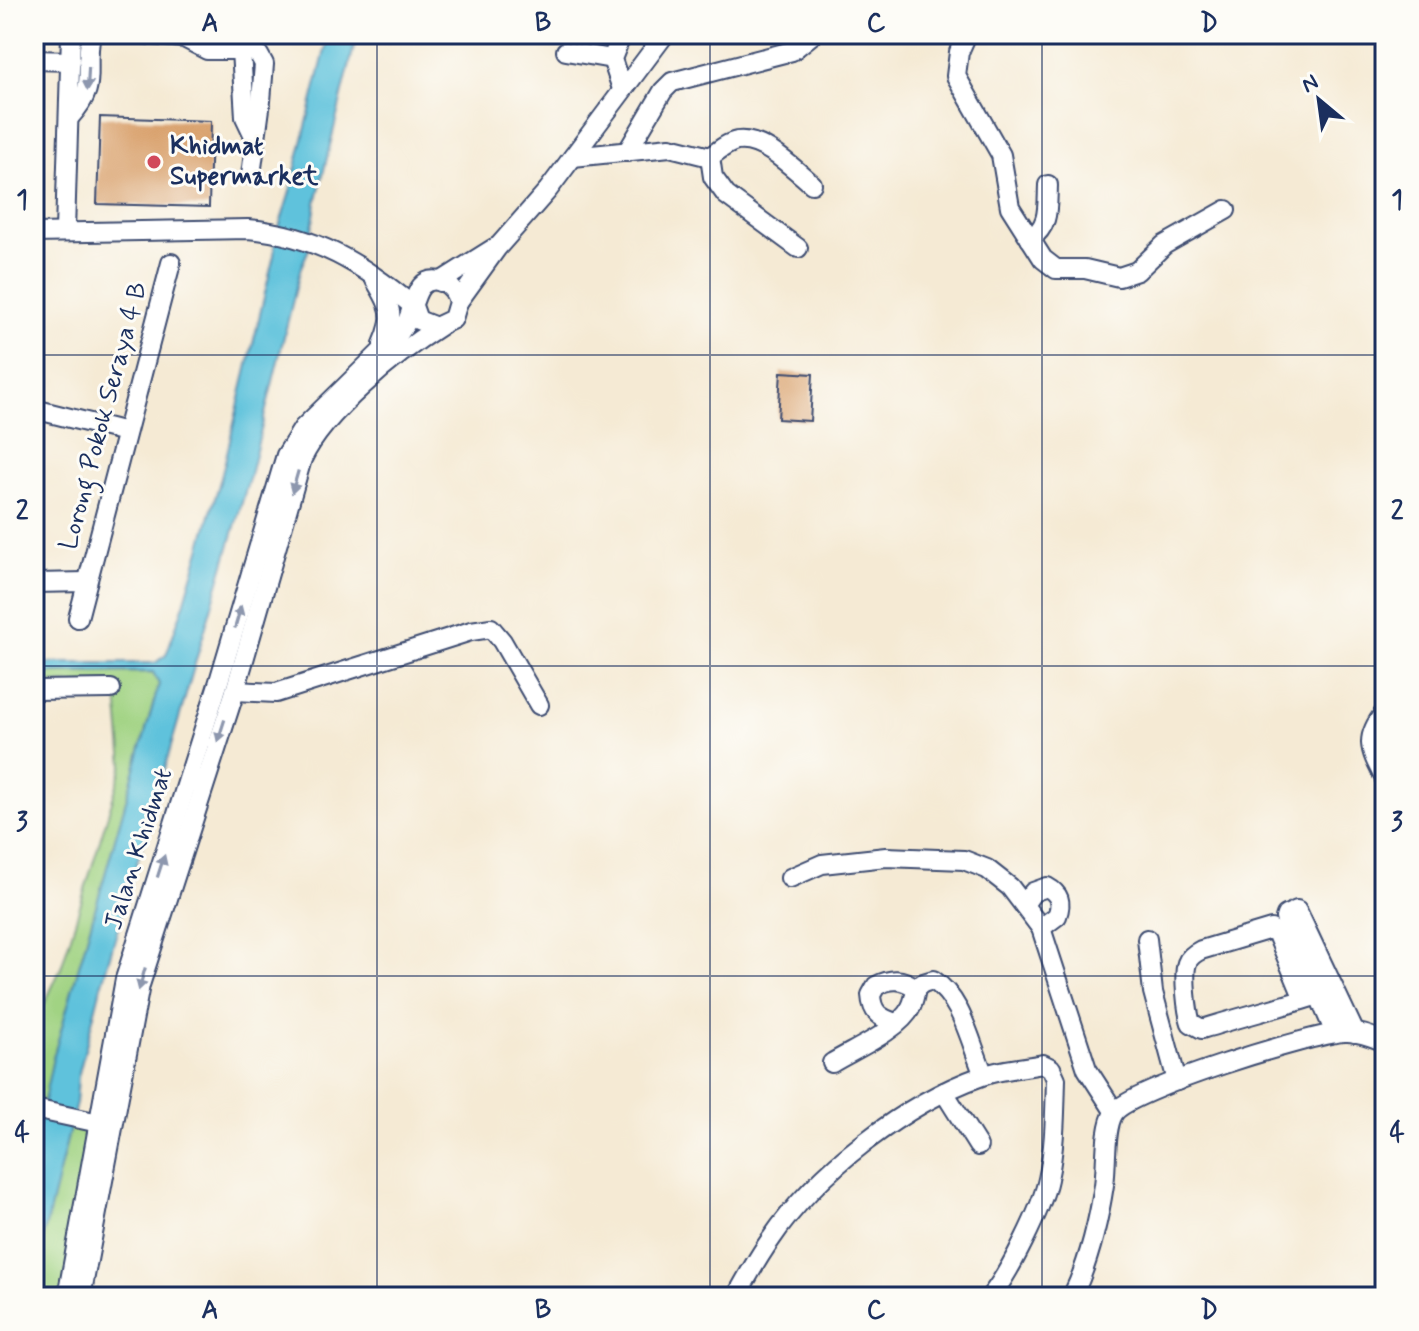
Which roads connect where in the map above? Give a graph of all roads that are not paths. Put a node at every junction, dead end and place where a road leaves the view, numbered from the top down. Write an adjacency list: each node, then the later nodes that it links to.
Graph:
1 (71, 34): 11 (street)
2 (91, 34): 13 (street, one-way to 13)
3 (144, 34): 17 (street)
4 (622, 34): 9 (street)
5 (665, 34): 12 (street)
6 (813, 34): 14 (street)
7 (967, 34): 23 (street)
8 (566, 51): 9 (street)
9 (612, 59): 12 (street)
10 (34, 60): 11 (street)
11 (71, 61): 13 (street)
12 (622, 89): 15 (street)
13 (69, 118): 21 (street)
14 (627, 152): 15 (street); 16 (street)
15 (573, 157): 24 (street)
16 (710, 157): 18 (street); 25 (street)
17 (251, 175)
18 (812, 184)
19 (1048, 185): 23 (street)
20 (1226, 210): 23 (street)
21 (65, 231): 22 (street); 27 (street)
22 (34, 233)
23 (1030, 239)
24 (497, 248): 28 (street); 29 (street)
25 (798, 248)
26 (171, 263): 34 (street, Lorong Pokok Seraya 4 B)
27 (378, 277): 28 (street); 30 (street); 32 (street)
28 (434, 282): 29 (street); 30 (street)
29 (458, 302): 31 (street)
30 (413, 306): 31 (street); 32 (street, Jalan Khidmat)
31 (440, 326): 40 (street, one-way to 40)
32 (375, 357): 60 (street, Jalan Khidmat, one-way to 32)
33 (34, 409): 34 (street)
34 (126, 432): 35 (street, Lorong Pokok Seraya 4 B)
35 (87, 582): 36 (street, Lorong Pokok Seraya 4 B); 37 (street, Lorong Pokok Seraya 4 B)
36 (34, 583)
37 (78, 618)
38 (111, 689): 39 (street)
39 (34, 690)
40 (235, 691): 41 (street); 63 (street, one-way to 63)
41 (539, 705)
42 (1385, 712): 43 (street)
43 (1385, 779)
44 (790, 878): 45 (street)
45 (1024, 905): 46 (street); 46 (street)
46 (1041, 928): 59 (street)
47 (1147, 939): 56 (street)
48 (916, 988): 50 (street); 50 (street); 55 (street)
49 (1311, 997): 49 (street); 52 (street); 53 (street)
50 (896, 1023): 54 (street)
51 (1385, 1025): 53 (street)
52 (1335, 1033): 53 (street); 56 (street)
53 (1369, 1037)
54 (832, 1063)
55 (984, 1075): 57 (street); 65 (street)
56 (1177, 1081): 59 (street)
57 (944, 1092): 61 (street); 64 (street)
58 (34, 1109): 60 (street)
59 (1114, 1111): 66 (street)
60 (99, 1123): 62 (street, Jalan Khidmat)
61 (978, 1146)
62 (67, 1297)
63 (81, 1297)
64 (736, 1297)
65 (990, 1297)
66 (1072, 1297)

